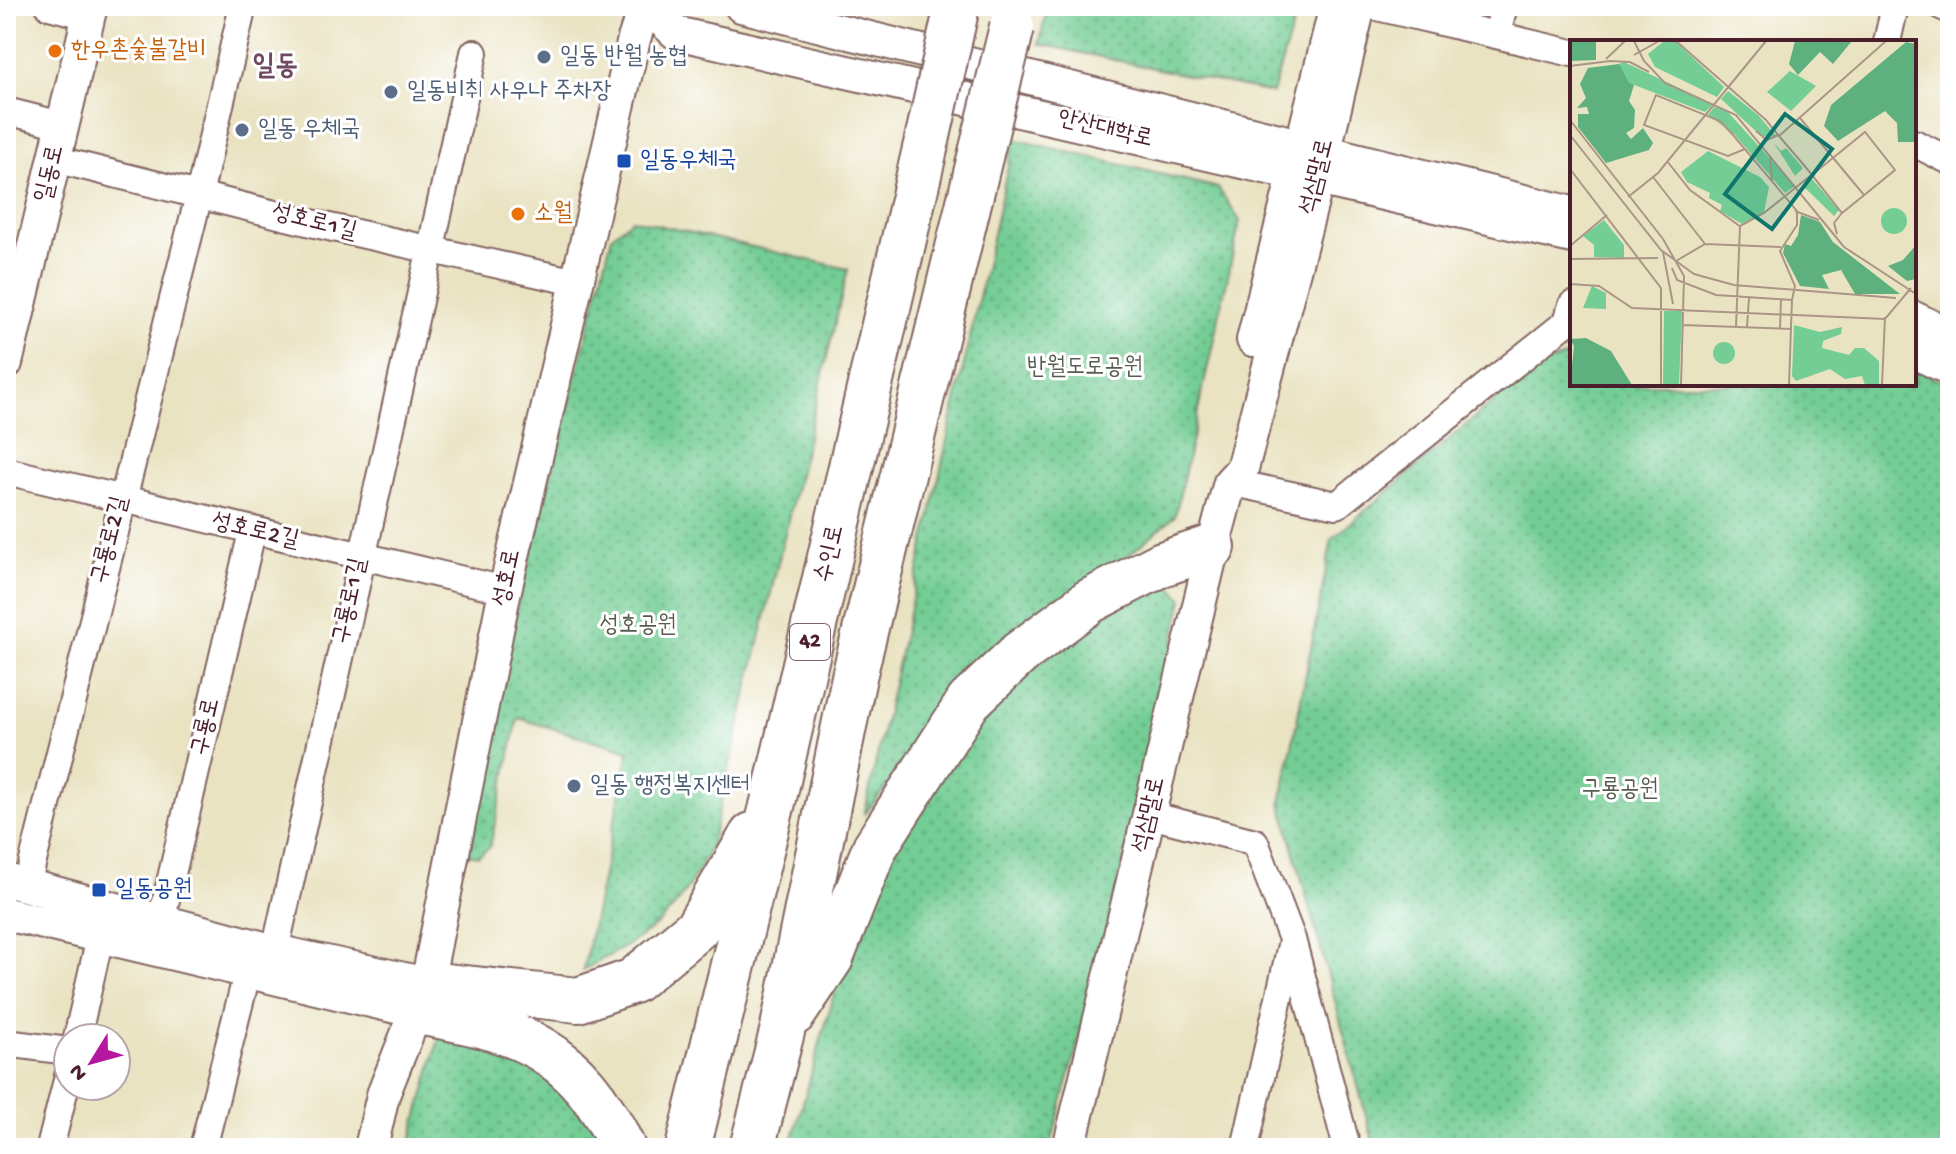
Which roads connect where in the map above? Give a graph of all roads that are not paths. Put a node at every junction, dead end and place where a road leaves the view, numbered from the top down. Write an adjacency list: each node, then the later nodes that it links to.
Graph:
1 (49, 6): 13 (street, 일동로)
2 (243, 6): 25 (street)
3 (646, 6): 24 (street, 안산대학로); 29 (street, 성호로)
4 (741, 6): 24 (street, 안산대학로)
5 (1336, 6): 24 (street, 석삼말로)
6 (1359, 6): 24 (street, 석삼말로)
7 (1373, 6): 15 (street)
8 (1504, 6): 15 (street)
9 (1895, 6): 16 (street)
10 (1941, 6): 12 (street)
11 (956, 8): 43 (highway, 수인로 / 42, bridge)
12 (1950, 10)
13 (90, 11): 20 (street, 일동로)
14 (1015, 17): 54 (highway, 42, bridge)
15 (1497, 35): 18 (street)
16 (1887, 40)
17 (474, 53): 28 (street)
18 (1570, 53)
19 (6, 111): 20 (street, 일동로)
20 (62, 125): 22 (street, 일동로)
21 (1916, 144): 23 (street)
22 (54, 159): 25 (street, 성호로1길); 34 (street, 일동로)
23 (1950, 161)
24 (1310, 162): 26 (street, 안산대학로); 27 (street, 안산대학로); 37 (street, 석삼말로)
25 (199, 195): 28 (street, 성호로1길); 38 (street, 구룡로2길)
26 (1570, 213)
27 (1570, 236)
28 (429, 251): 29 (street, 성호로1길); 41 (street, 구룡로1길)
29 (576, 282): 42 (street, 성호로)
30 (1570, 312): 37 (street)
31 (1916, 319): 32 (street)
32 (1950, 335)
33 (1916, 353): 35 (street)
34 (6, 363)
35 (1950, 369)
36 (6, 471): 38 (street, 성호로2길)
37 (1230, 482): 40 (street, 석삼말로)
38 (121, 499): 39 (street, 성호로2길); 45 (street, 구룡로2길)
39 (252, 532): 41 (street, 성호로2길); 47 (street, 구룡로)
40 (1213, 547): 44 (street, 석삼말로); 54 (highway)
41 (360, 556): 42 (street, 성호로2길); 50 (street, 구룡로1길)
42 (505, 590): 52 (street, 성호로)
43 (773, 802): 52 (highway); 62 (highway, 수인로 / 42)
44 (1150, 815): 49 (street); 64 (street, 석삼말로)
45 (16, 883): 47 (street)
46 (6, 914): 48 (street)
47 (161, 921): 50 (street)
48 (100, 937): 51 (street); 53 (street)
49 (1292, 939): 65 (street); 66 (street)
50 (275, 951): 52 (street)
51 (247, 974): 52 (street); 59 (street)
52 (422, 998): 60 (street, 성호로); 61 (highway)
53 (81, 1022)
54 (782, 1032): 63 (highway, 42)
55 (6, 1043): 56 (street)
56 (52, 1049)
57 (62, 1102): 58 (street)
58 (50, 1148)
59 (203, 1148)
60 (371, 1148)
61 (623, 1148)
62 (688, 1148)
63 (752, 1148)
64 (1069, 1148)
65 (1245, 1148)
66 (1347, 1148)

